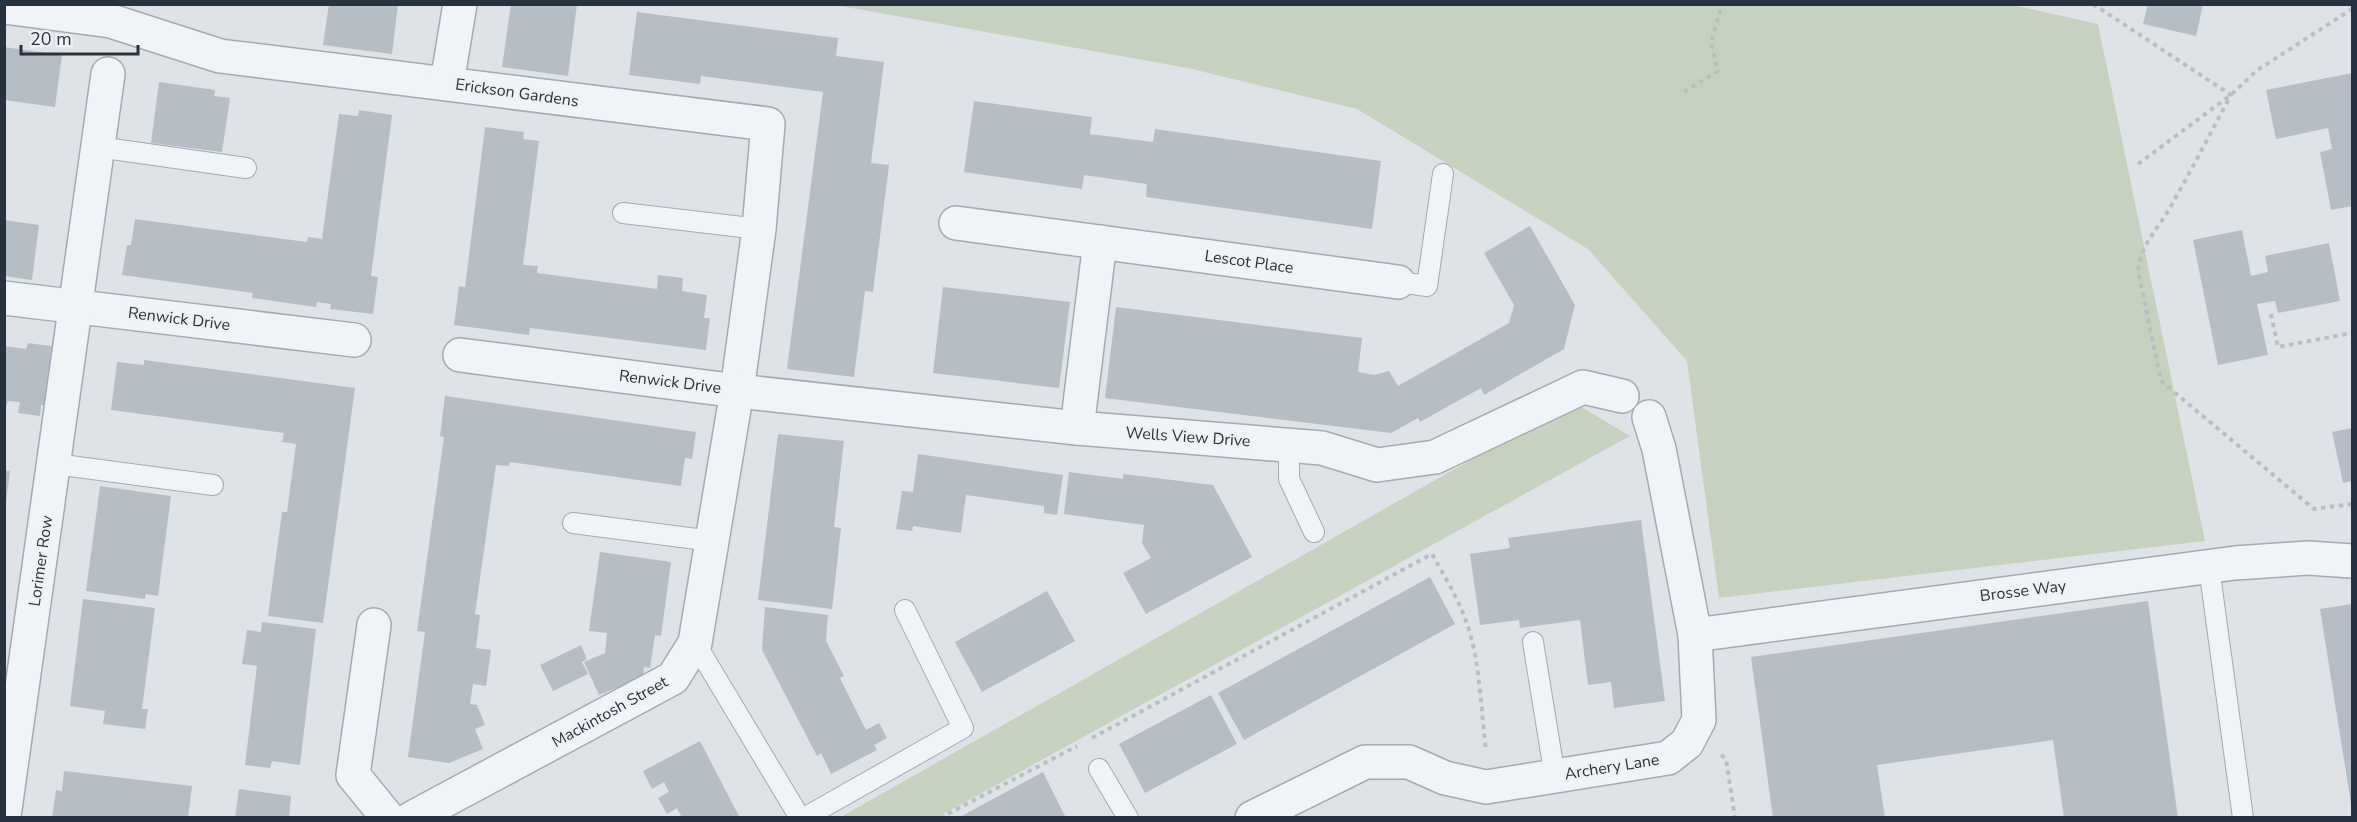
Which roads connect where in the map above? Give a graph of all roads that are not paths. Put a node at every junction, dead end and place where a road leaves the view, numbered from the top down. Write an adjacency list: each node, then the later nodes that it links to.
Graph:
1 (460, 4): 4 (street)
2 (4, 7): 4 (street, Erickson Gardens)
3 (108, 74): 5 (street, Lorimer Row)
4 (447, 83): 10 (street, Erickson Gardens)
5 (98, 147): 6 (lane); 14 (street, Lorimer Row)
6 (246, 168)
7 (1443, 174): 12 (lane)
8 (622, 213): 10 (lane)
9 (956, 223): 11 (street, Lescot Place)
10 (759, 229): 17 (street, Erickson Gardens)
11 (1100, 242): 12 (street, Lescot Place); 20 (street)
12 (1398, 282)
13 (4, 298): 14 (street, Renwick Drive)
14 (77, 306): 15 (street, Renwick Drive); 22 (street, Lorimer Row)
15 (354, 340)
16 (460, 355): 17 (street, Renwick Drive)
17 (737, 390): 20 (street, Wells View Drive); 26 (street, Mackintosh Street)
18 (1622, 396): 21 (street, Wells View Drive)
19 (1649, 417): 31 (street, Archery Lane)
20 (1077, 429): 21 (street, Wells View Drive)
21 (1289, 445): 25 (lane)
22 (54, 464): 23 (lane); 36 (street, Lorimer Row)
23 (213, 485)
24 (573, 522): 26 (lane)
25 (1314, 532)
26 (712, 541): 33 (street, Mackintosh Street)
27 (2352, 561): 28 (street, Brosse Way)
28 (2208, 567): 31 (street, Brosse Way); 42 (lane)
29 (905, 610): 39 (lane)
30 (374, 625): 37 (street)
31 (1695, 635): 35 (street, Archery Lane)
32 (1533, 642): 35 (lane)
33 (695, 643): 38 (street, Mackintosh Street); 39 (lane)
34 (1099, 769): 40 (lane)
35 (1555, 777): 41 (street, Archery Lane)
36 (4, 816)
37 (388, 818)
38 (412, 818)
39 (802, 818)
40 (1128, 818)
41 (1252, 818)
42 (2243, 818)

